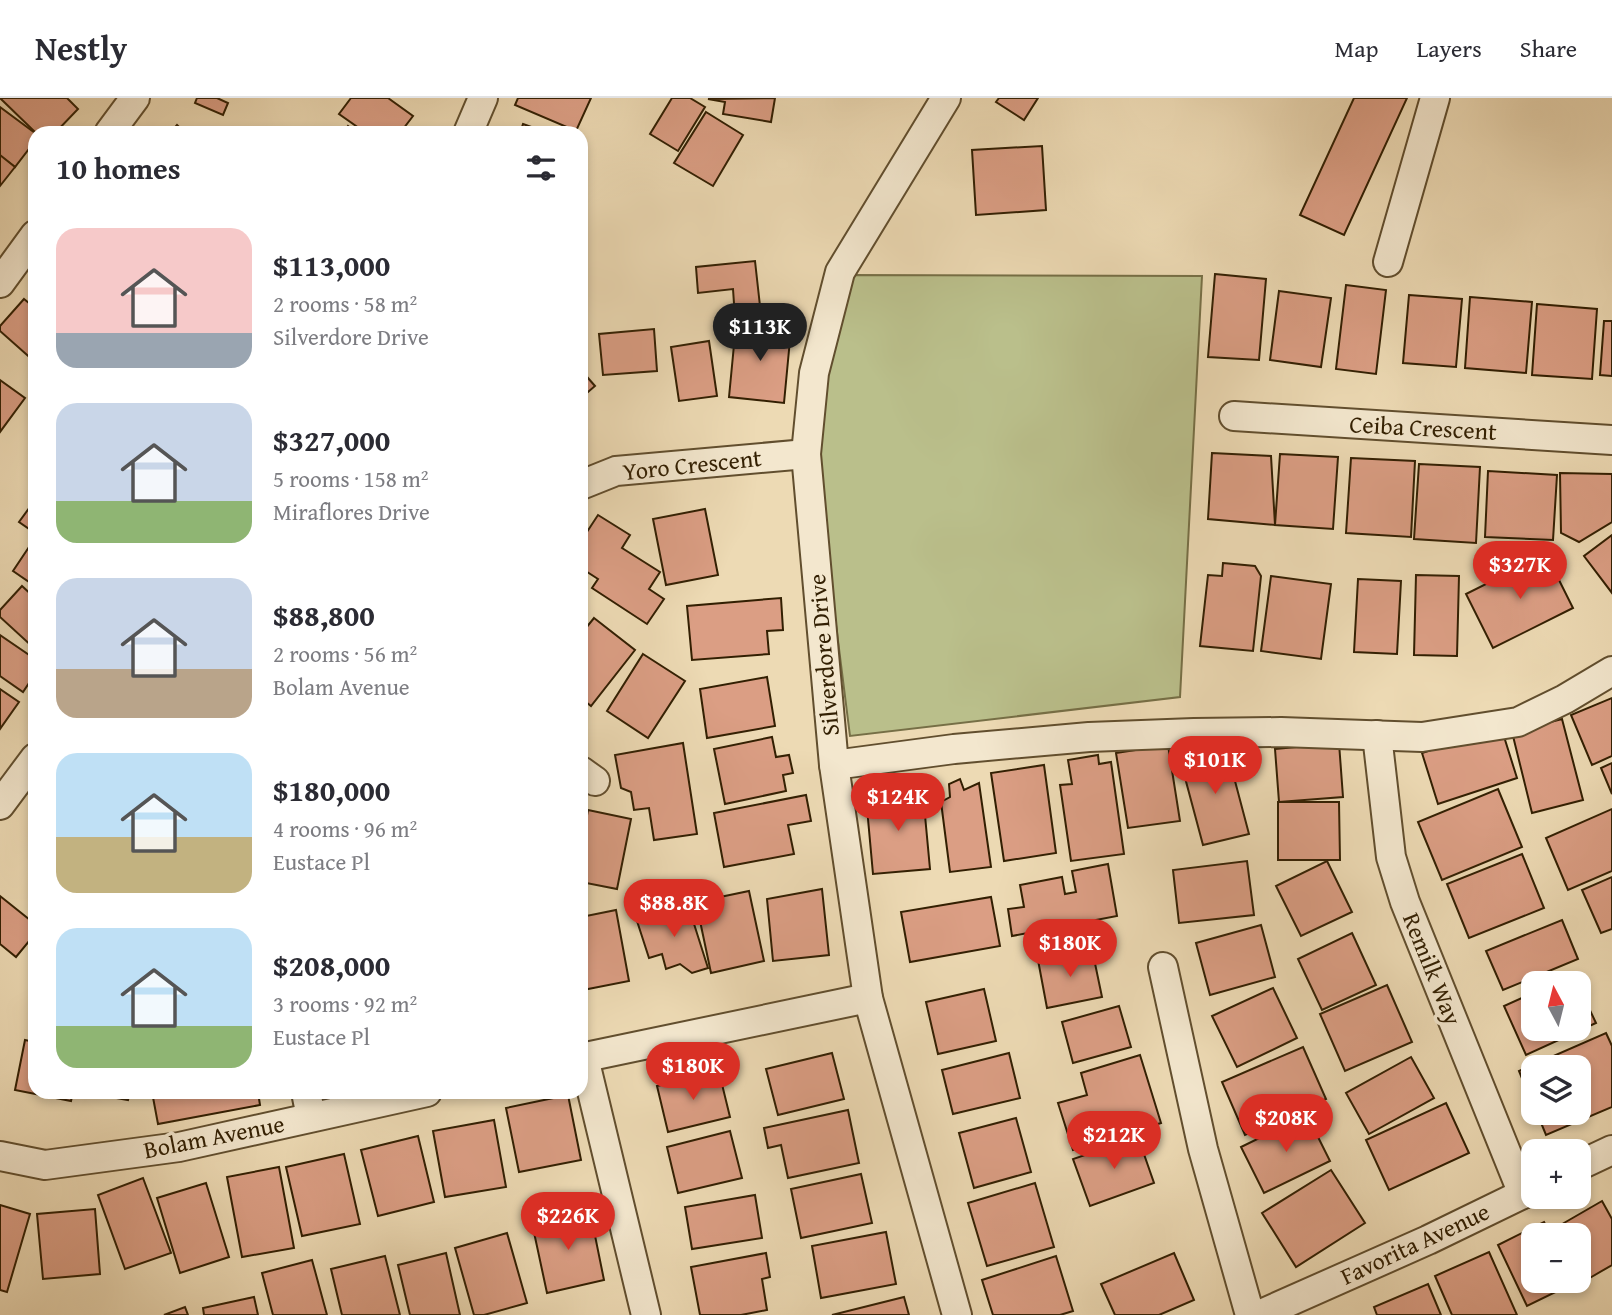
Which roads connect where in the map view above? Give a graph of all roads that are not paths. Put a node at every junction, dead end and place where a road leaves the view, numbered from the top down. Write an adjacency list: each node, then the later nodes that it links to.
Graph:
1 (135, 98): 5 (street)
2 (483, 98): 6 (street)
3 (946, 98): 12 (street, Silverdore Drive)
4 (1435, 98): 8 (street)
5 (114, 126)
6 (471, 126)
7 (28, 245): 9 (street)
8 (1388, 262)
9 (0, 283)
10 (1234, 416): 11 (street, Ceiba Crescent)
11 (1612, 440)
12 (806, 454): 13 (street, Yoro Crescent); 16 (street, Silverdore Drive)
13 (588, 482)
14 (1612, 671): 15 (street)
15 (1377, 735): 16 (street); 28 (street, Remilk Way)
16 (834, 765): 20 (street, Silverdore Drive)
17 (28, 767): 18 (street)
18 (0, 805)
19 (1163, 967): 32 (street)
20 (868, 998): 21 (street); 31 (street, Silverdore Drive)
21 (588, 1057)
22 (588, 1082): 30 (street)
23 (364, 1099): 24 (street, Bolam Avenue)
24 (309, 1105): 26 (street, Bolam Avenue)
25 (1612, 1150): 27 (street)
26 (0, 1156)
27 (1591, 1160)
28 (1521, 1175)
29 (1521, 1194): 33 (street, Favorita Avenue)
30 (646, 1315)
31 (957, 1315)
32 (1250, 1315)
33 (1259, 1315)

